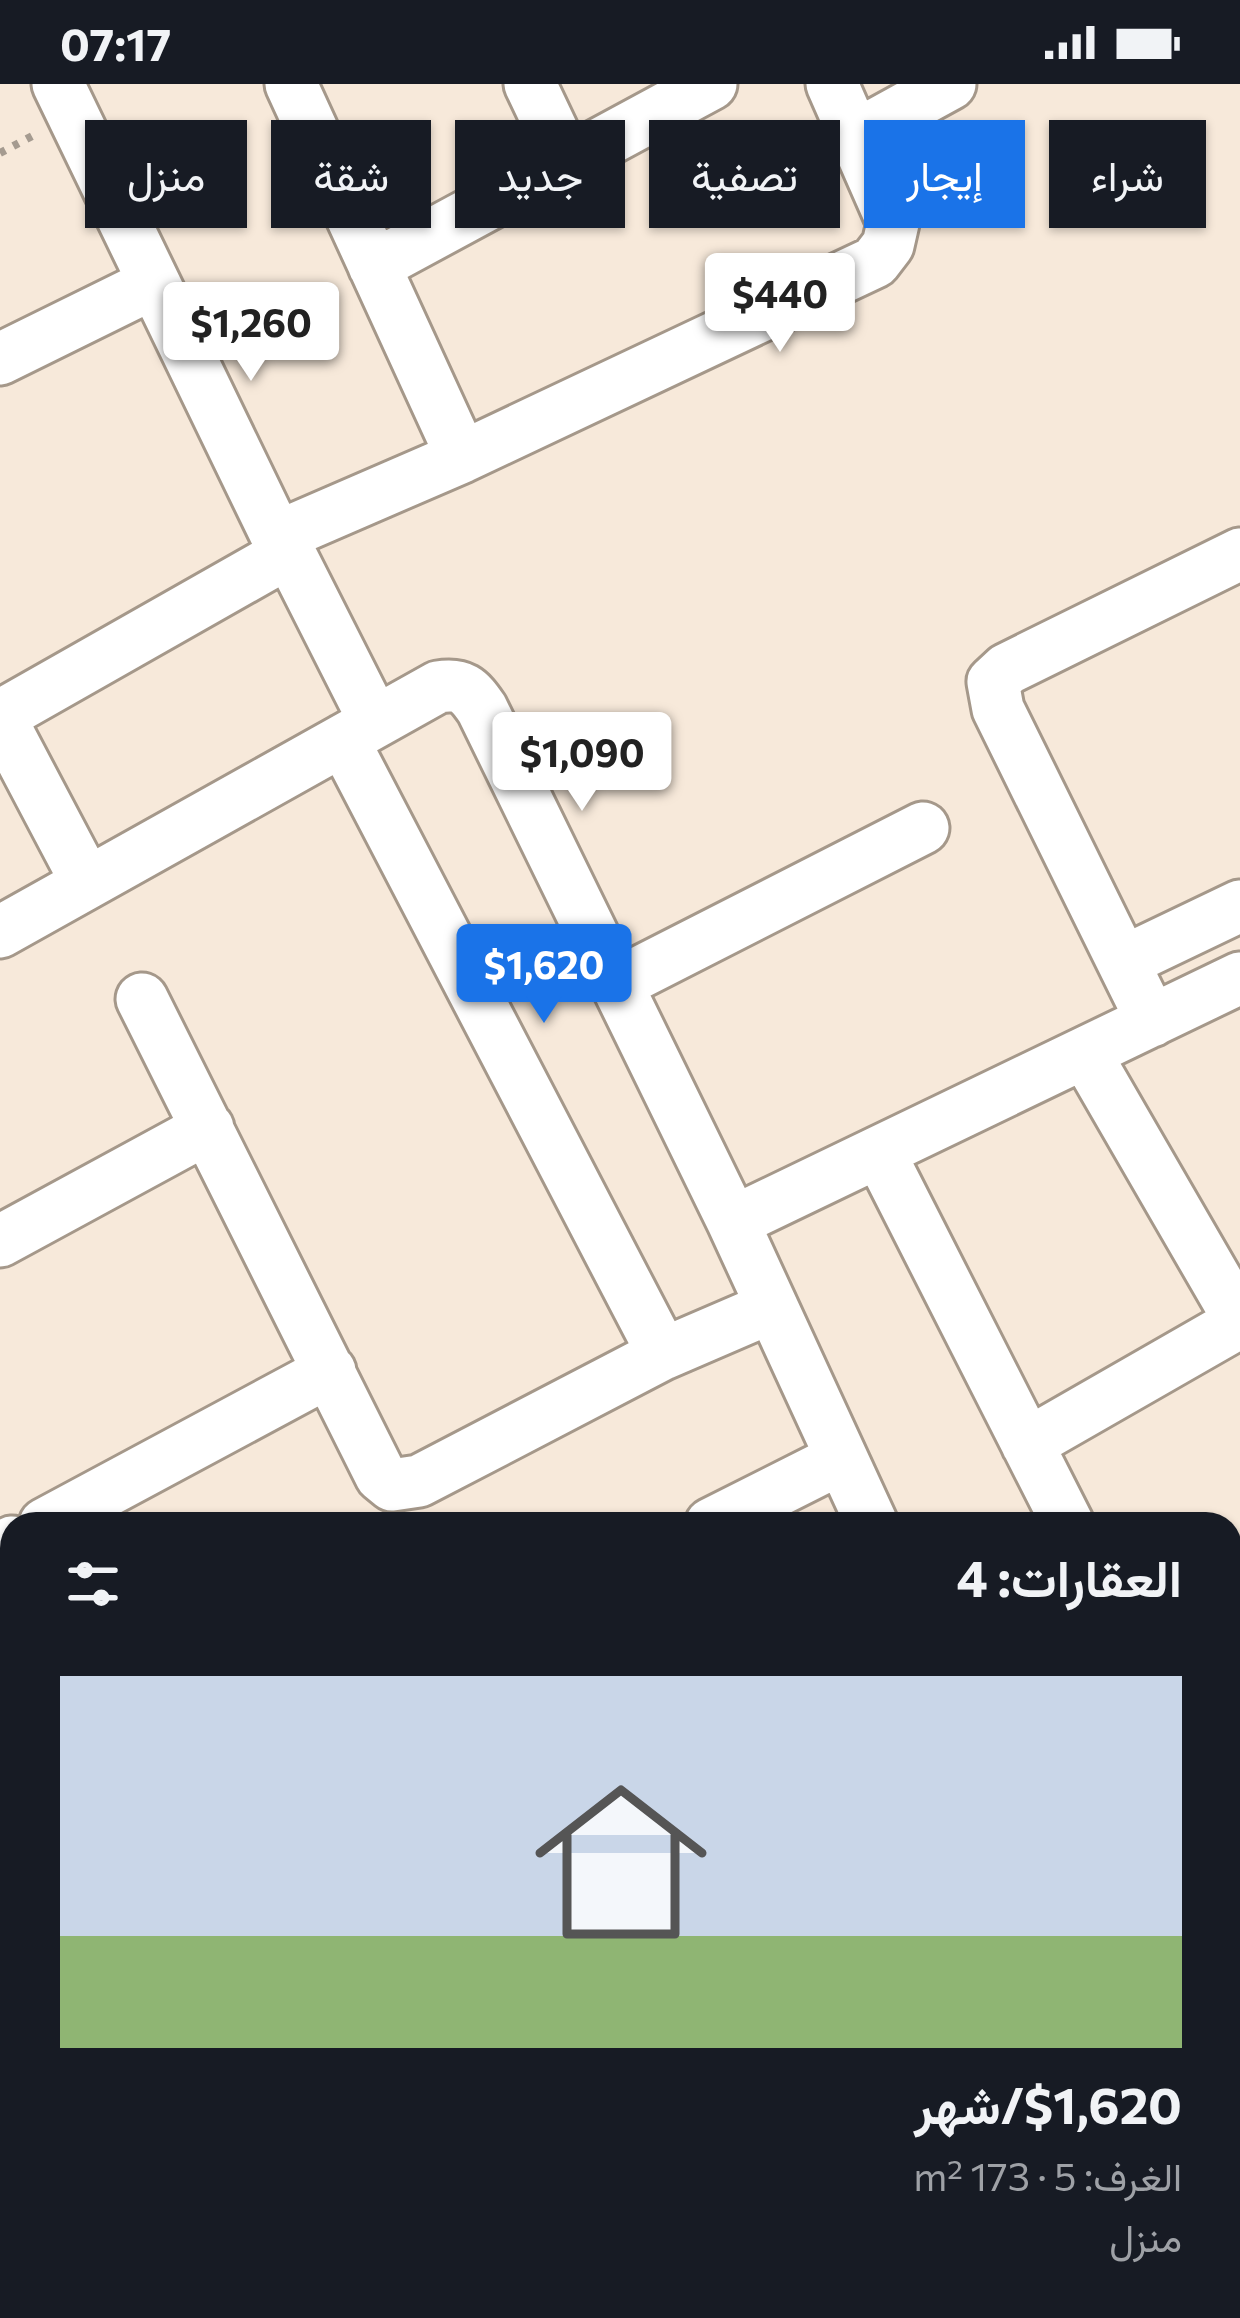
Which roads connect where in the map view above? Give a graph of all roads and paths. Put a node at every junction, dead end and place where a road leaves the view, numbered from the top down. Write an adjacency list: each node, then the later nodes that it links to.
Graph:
1 (58, 84): 12 (street)
2 (291, 84): 11 (street)
3 (530, 84): 7 (street)
4 (711, 84): 8 (street)
5 (832, 84): 9 (street)
6 (950, 84): 9 (street)
7 (547, 120)
8 (625, 132)
9 (857, 134): 14 (street)
10 (455, 223): 11 (street)
11 (374, 266): 14 (street)
12 (154, 284): 13 (street); 15 (street)
13 (0, 358)
14 (462, 458): 15 (street)
15 (283, 544): 17 (street); 18 (street)
16 (1240, 554): 23 (street)
17 (0, 717): 20 (street)
18 (359, 731): 20 (street); 25 (street); 35 (street)
19 (923, 828): 25 (street)
20 (87, 883): 22 (street)
21 (1240, 906): 23 (street)
22 (0, 932)
23 (1123, 962): 27 (street)
24 (1240, 977): 27 (street)
25 (617, 984): 31 (street)
26 (142, 999): 29 (street)
27 (1152, 1021): 28 (street)
28 (1085, 1053): 30 (street); 34 (street)
29 (208, 1128): 32 (street); 36 (street)
30 (880, 1154): 31 (street); 37 (street)
31 (734, 1222): 33 (street)
32 (0, 1241)
33 (770, 1308): 35 (street); 38 (street)
34 (1240, 1321): 37 (street)
35 (663, 1354): 36 (street)
36 (330, 1371): 39 (street)
37 (1027, 1444): 42 (street)
38 (840, 1459): 40 (street); 41 (street)
39 (67, 1512)
40 (736, 1512)
41 (866, 1512)
42 (1062, 1512)

